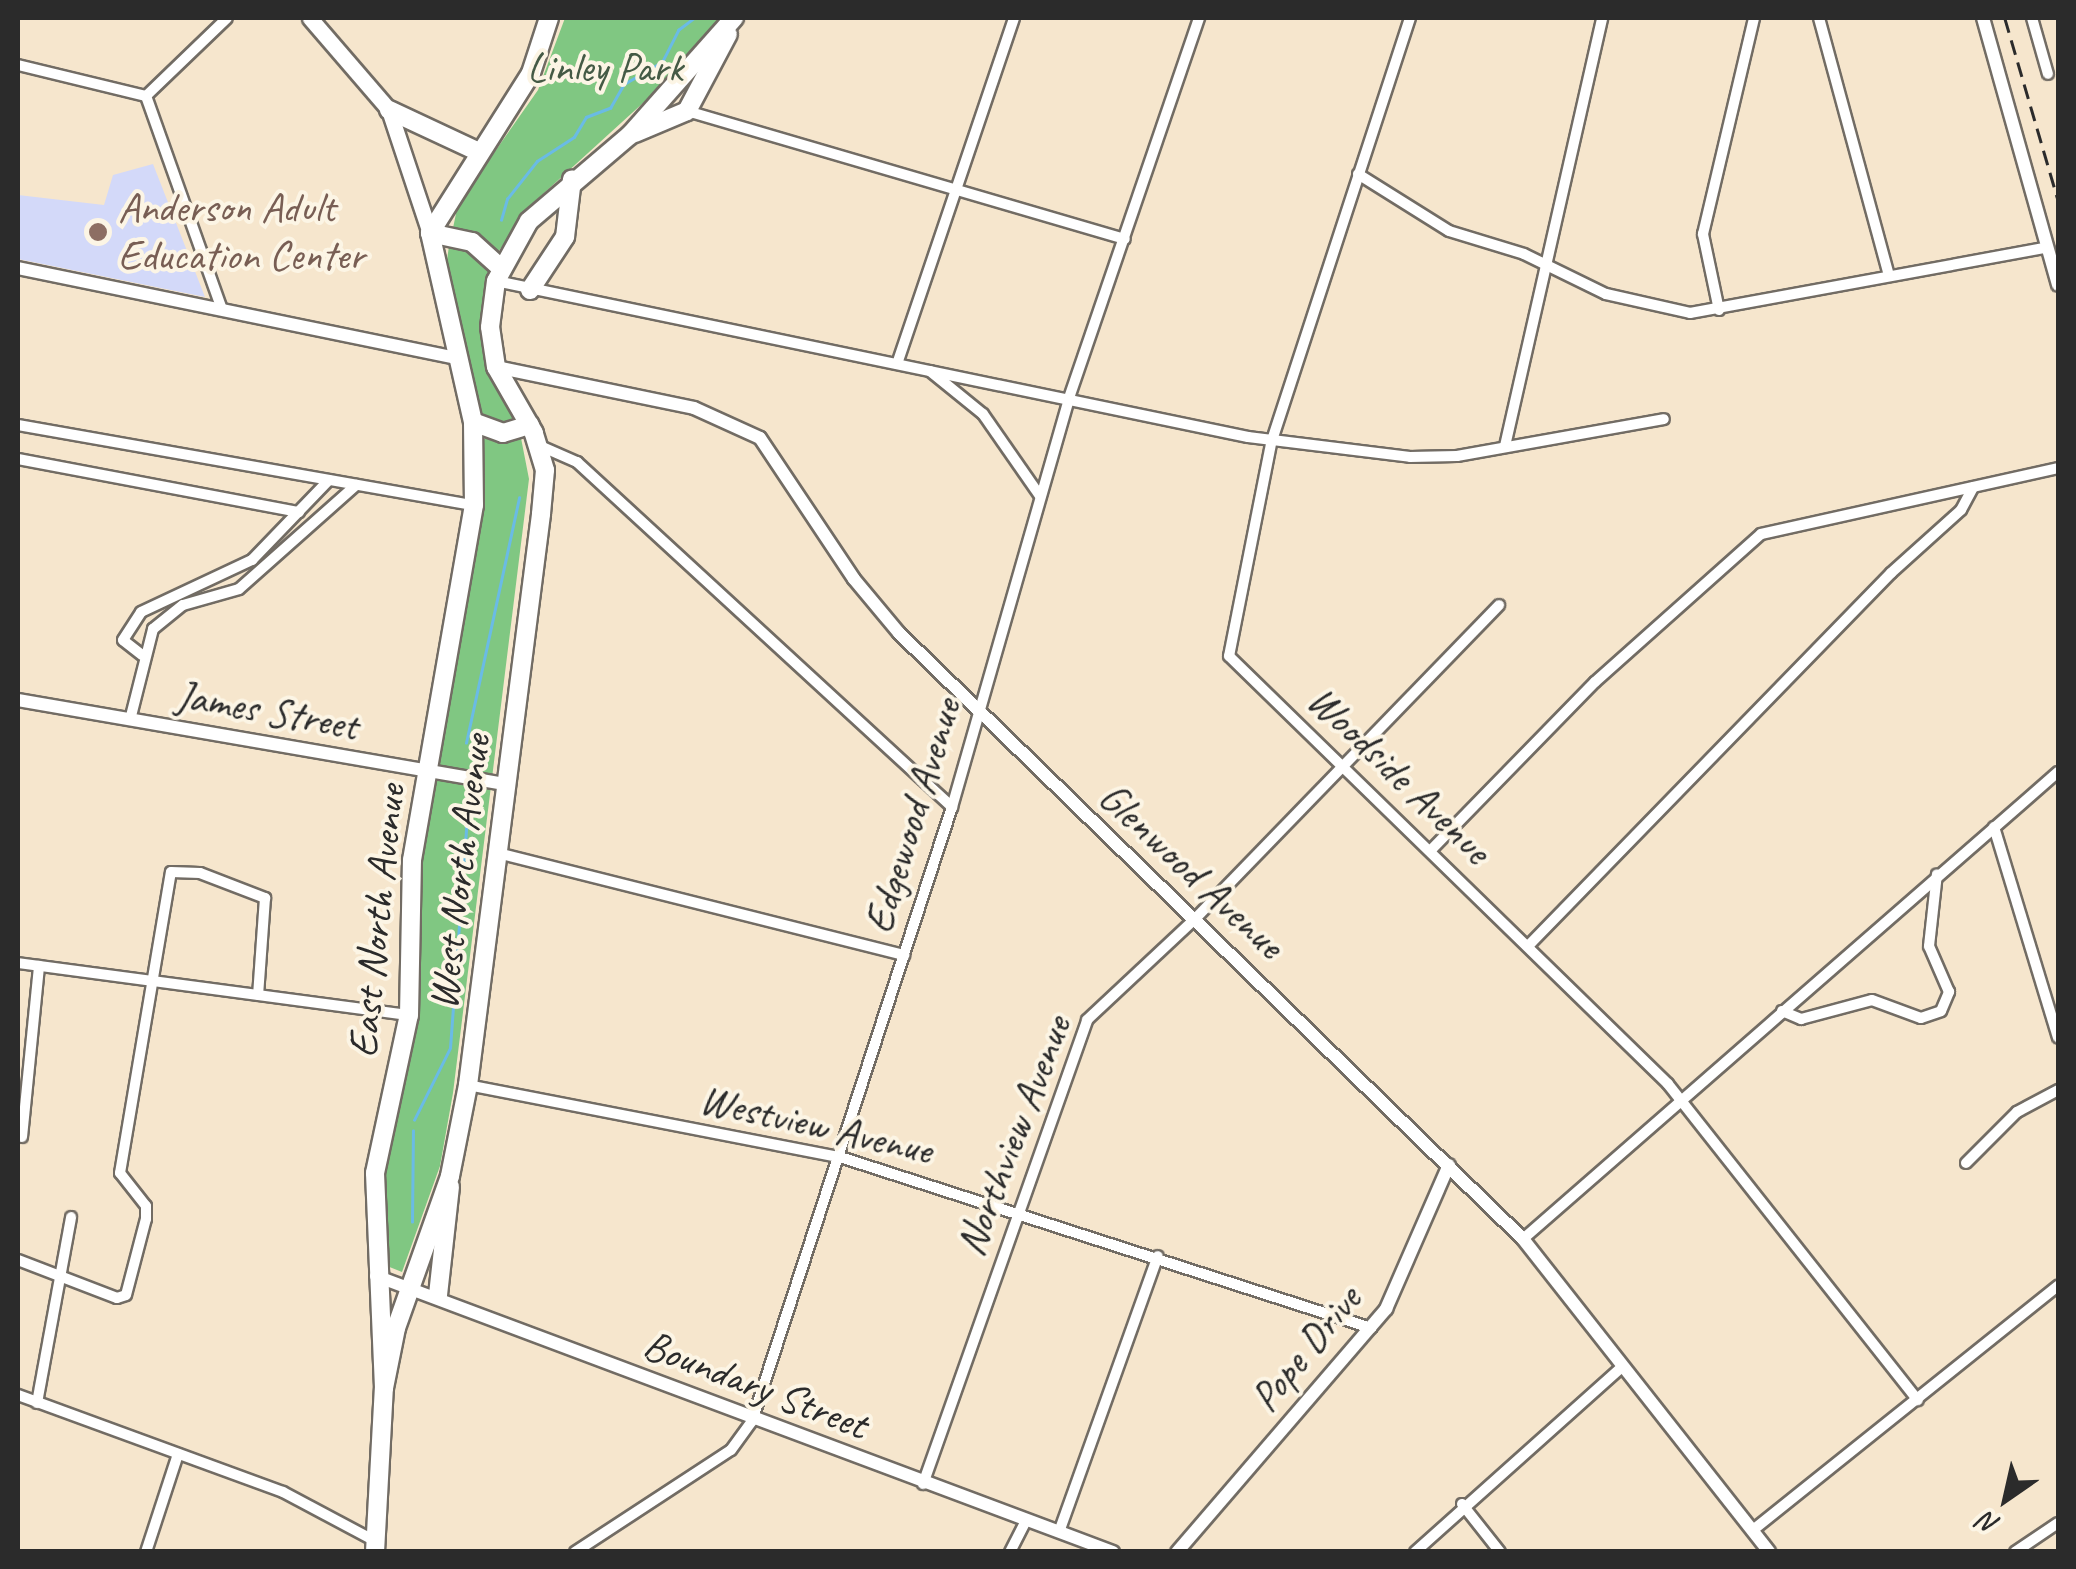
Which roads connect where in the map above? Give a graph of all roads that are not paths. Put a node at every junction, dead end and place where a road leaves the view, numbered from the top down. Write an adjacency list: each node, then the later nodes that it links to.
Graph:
1 (227, 18): 15 (street)
2 (310, 18): 16 (main road)
3 (549, 18): 19 (main road)
4 (734, 18): 17 (main road); 18 (main road)
5 (1014, 18): 22 (street)
6 (1199, 18): 24 (street, Edgewood Avenue)
7 (1410, 18): 20 (street)
8 (1602, 18): 26 (street)
9 (1754, 18): 33 (street)
10 (1819, 18): 29 (street)
11 (1983, 18): 25 (street)
12 (2032, 18): 14 (street)
13 (18, 65): 15 (street)
14 (2048, 74)
15 (146, 96): 32 (street)
16 (389, 110): 19 (main road); 23 (main road)
17 (687, 111): 18 (main road); 22 (street)
18 (630, 135): 21 (main road)
19 (479, 152): 23 (main road)
20 (1358, 174): 26 (street); 43 (street)
21 (572, 179): 28 (main road); 31 (main road)
22 (954, 189): 24 (street); 35 (street)
23 (430, 233): 28 (main road); 34 (main road)
24 (1125, 239): 38 (street, Edgewood Avenue)
25 (2048, 247): 29 (street); 30 (street)
26 (1544, 264): 33 (street); 45 (street)
27 (18, 268): 32 (street)
28 (498, 274): 31 (street); 36 (main road)
29 (1889, 276): 33 (street)
30 (2058, 285)
31 (530, 290): 35 (street)
32 (222, 310): 34 (street)
33 (1719, 310)
34 (461, 359): 40 (main road, East North Avenue)
35 (897, 364): 37 (street)
36 (496, 367): 42 (main road, West North Avenue); 57 (street, Glenwood Avenue)
37 (930, 370): 38 (street); 51 (street)
38 (1069, 398): 43 (street); 51 (street, Edgewood Avenue)
39 (1664, 419): 45 (street)
40 (473, 422): 42 (main road); 52 (main road, East North Avenue)
41 (18, 425): 48 (street)
42 (530, 425): 44 (main road, West North Avenue)
43 (1272, 439): 45 (street); 59 (street, Woodside Avenue)
44 (538, 445): 62 (main road, West North Avenue); 63 (street)
45 (1505, 446)
46 (18, 459): 53 (street)
47 (2058, 468): 50 (street)
48 (328, 480): 49 (street); 53 (street)
49 (356, 486): 52 (street); 55 (street)
50 (1973, 486): 65 (street); 69 (street)
51 (1040, 496): 57 (street, Edgewood Avenue)
52 (474, 505): 60 (main road, East North Avenue)
53 (299, 512): 55 (street)
54 (1499, 605): 59 (street, Northview Avenue)
55 (142, 655): 58 (street)
56 (18, 700): 58 (street, James Street)
57 (979, 717): 63 (street, Edgewood Avenue); 68 (street, Glenwood Avenue)
58 (130, 720): 60 (street, James Street)
59 (1340, 762): 65 (street, Woodside Avenue); 68 (street, Northview Avenue)
60 (428, 771): 62 (street, James Street); 76 (main road, East North Avenue)
61 (2058, 772): 64 (street)
62 (506, 784): 66 (main road, West North Avenue)
63 (952, 807): 70 (street, Edgewood Avenue)
64 (1994, 827): 67 (street); 77 (street)
65 (1431, 850): 69 (street, Woodside Avenue)
66 (498, 852): 70 (street); 78 (main road, West North Avenue)
67 (1937, 873): 75 (street); 75 (street)
68 (1195, 920): 84 (street, Glenwood Avenue); 86 (street, Northview Avenue)
69 (1530, 944): 80 (street, Woodside Avenue)
70 (904, 955): 82 (street, Edgewood Avenue)
71 (18, 964): 72 (street)
72 (40, 966): 73 (street); 81 (street)
73 (152, 981): 74 (street); 74 (street); 91 (street)
74 (258, 995): 76 (street)
75 (1782, 1011): 80 (street)
76 (409, 1016): 92 (main road, East North Avenue)
77 (2058, 1037)
78 (468, 1085): 82 (street, Westview Avenue); 85 (main road, West North Avenue)
79 (2058, 1090): 83 (street)
80 (1680, 1100): 88 (street); 100 (street, Woodside Avenue)
81 (22, 1137)
82 (840, 1157): 86 (street, Westview Avenue); 102 (street, Edgewood Avenue)
83 (1966, 1163)
84 (1448, 1165): 88 (street, Glenwood Avenue); 96 (street, Pope Drive)
85 (450, 1176): 93 (main road, West North Avenue); 95 (main road)
86 (1018, 1210): 89 (street, Westview Avenue); 104 (street, Northview Avenue)
87 (70, 1217): 91 (street)
88 (1523, 1240): 97 (street, Glenwood Avenue)
89 (1158, 1256): 96 (street, Westview Avenue); 109 (street)
90 (18, 1260): 91 (street)
91 (57, 1276): 101 (street)
92 (376, 1276): 93 (street, Boundary Street); 98 (main road, East North Avenue)
93 (410, 1284): 95 (street, Boundary Street); 98 (main road, West North Avenue)
94 (2058, 1286): 100 (street)
95 (438, 1295): 102 (street, Boundary Street)
96 (1371, 1328): 115 (street, Pope Drive)
97 (1623, 1366): 105 (street); 108 (street, Glenwood Avenue)
98 (384, 1388): 110 (main road, East North Avenue)
99 (18, 1395): 101 (street)
100 (1918, 1400): 108 (street)
101 (37, 1403): 103 (street)
102 (752, 1421): 104 (street, Boundary Street); 112 (street, Edgewood Avenue)
103 (178, 1454): 110 (street); 111 (street)
104 (924, 1484): 106 (street, Boundary Street)
105 (1462, 1504): 116 (street); 117 (street)
106 (1026, 1520): 109 (street, Boundary Street); 113 (street)
107 (2058, 1522): 119 (street)
108 (1752, 1530): 118 (street, Glenwood Avenue)
109 (1059, 1532): 114 (street, Boundary Street)
110 (376, 1547)
111 (146, 1552)
112 (575, 1552)
113 (1010, 1552)
114 (1112, 1552)
115 (1177, 1552)
116 (1415, 1552)
117 (1500, 1552)
118 (1769, 1552)
119 (2015, 1552)

